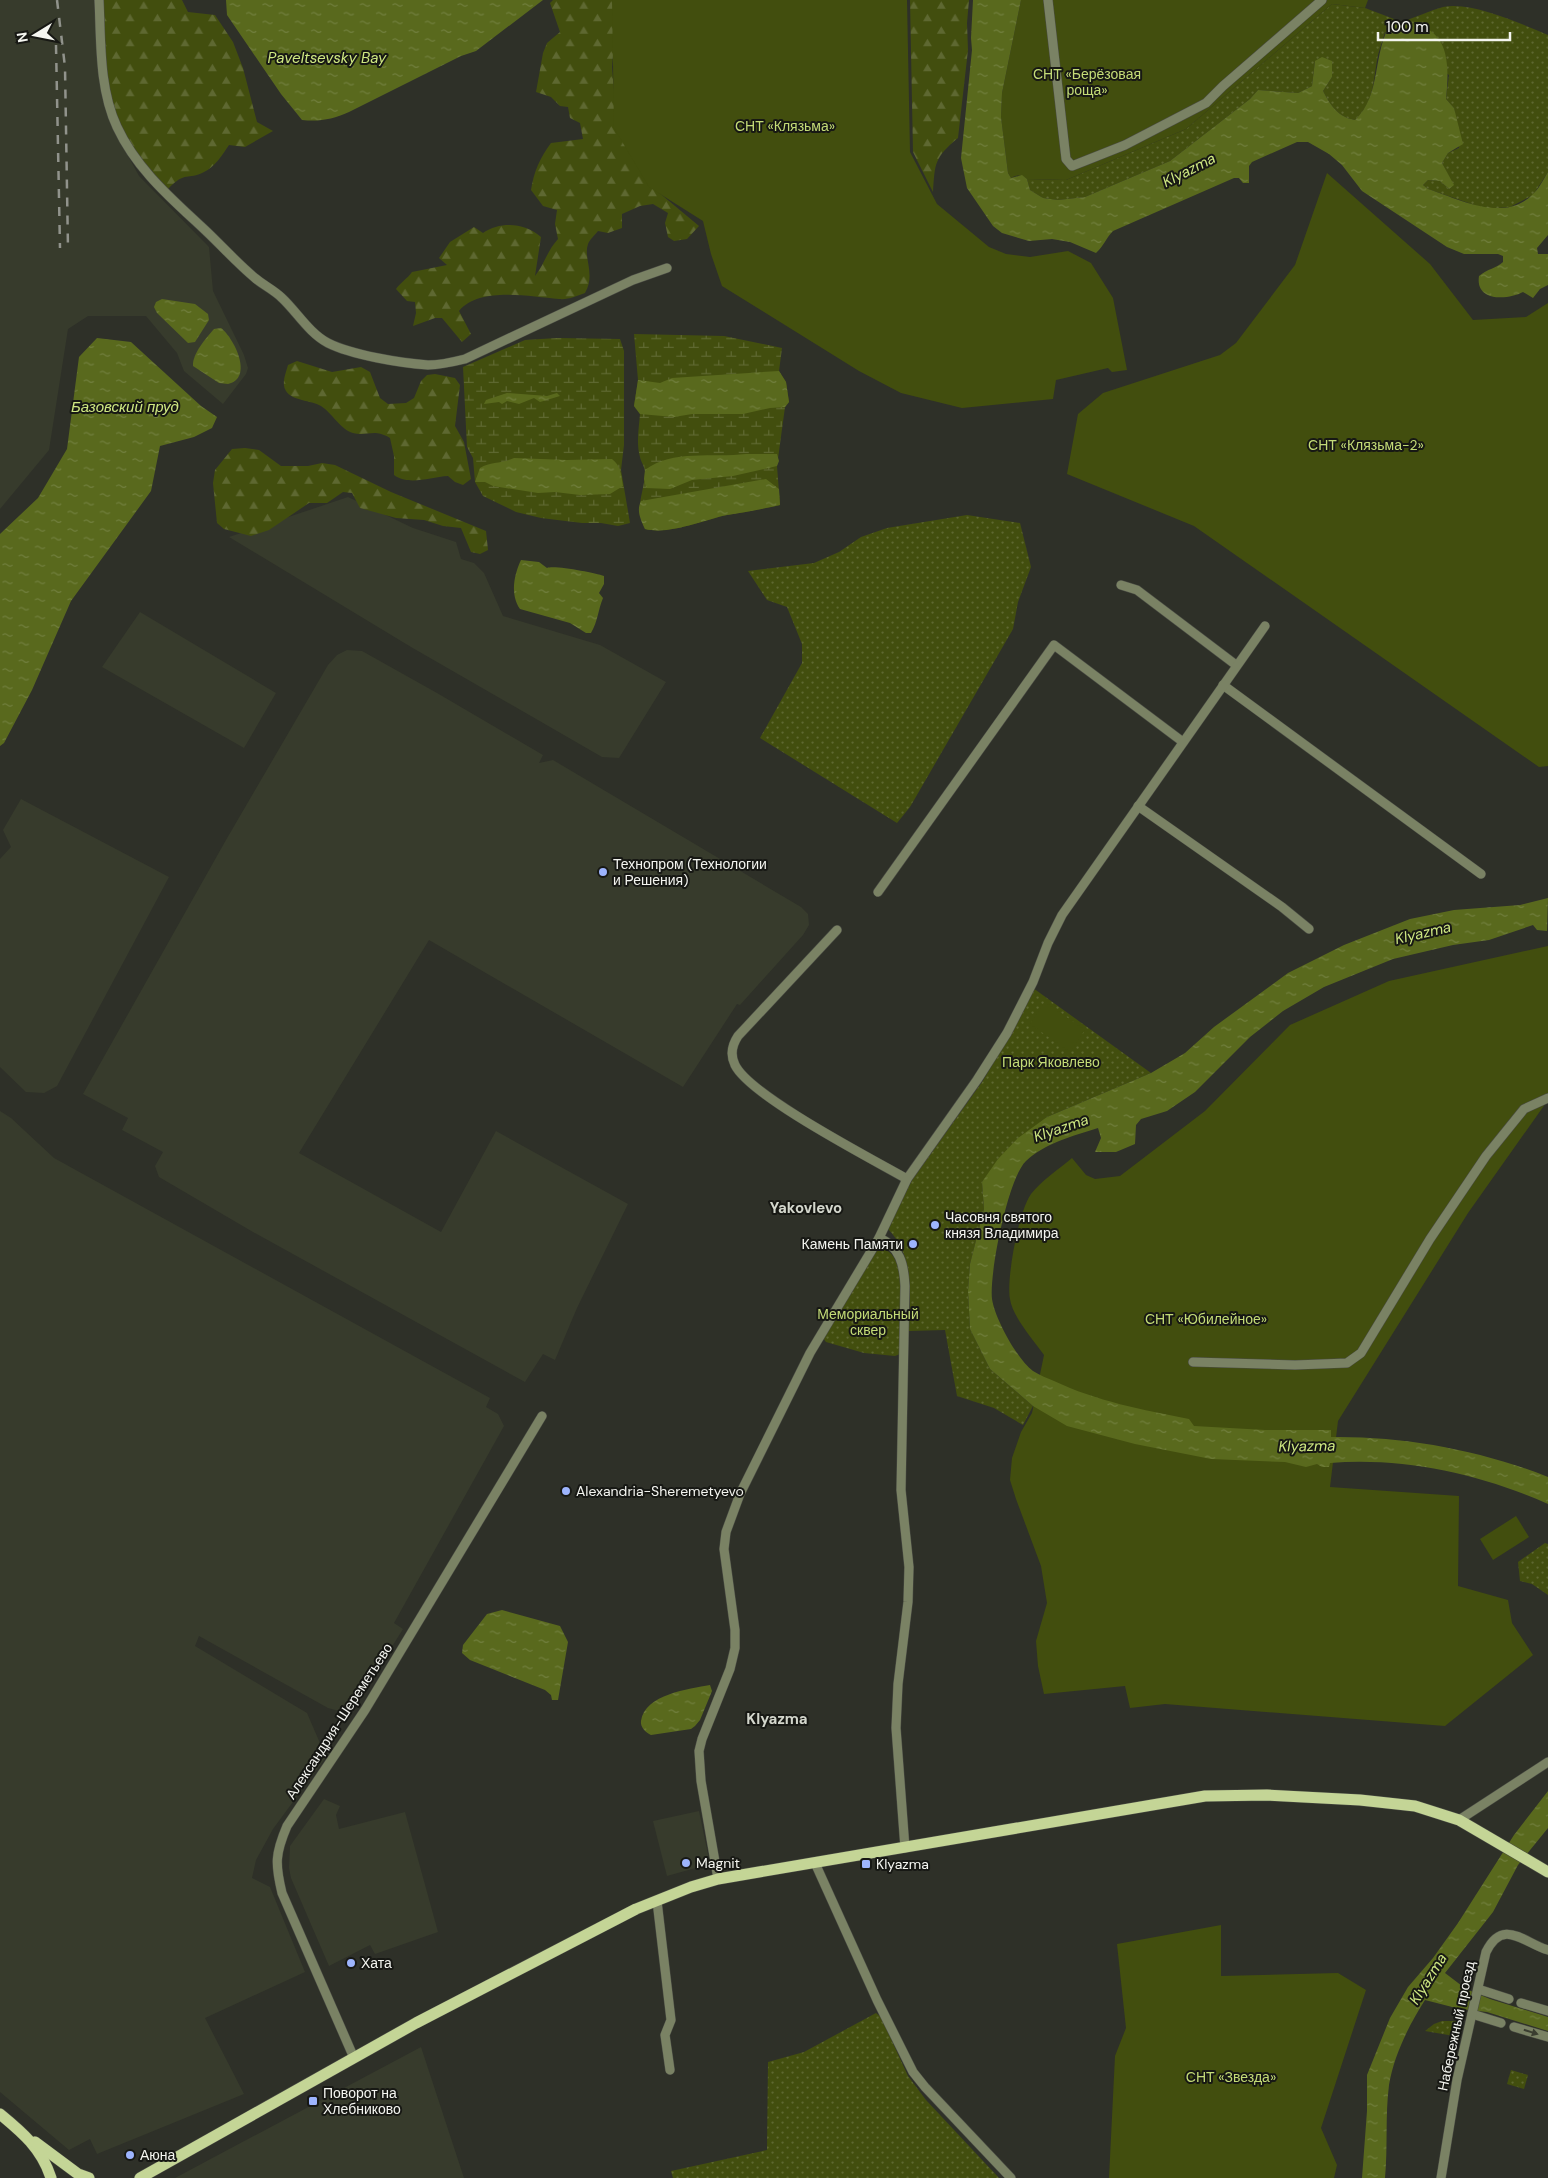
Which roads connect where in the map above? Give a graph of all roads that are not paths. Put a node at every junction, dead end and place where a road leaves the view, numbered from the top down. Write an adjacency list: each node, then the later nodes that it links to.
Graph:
1 (99, 0): 4 (street)
2 (1048, 0): 3 (street)
3 (1322, 0)
4 (666, 268)
5 (1121, 586): 7 (street)
6 (1264, 626): 7 (street)
7 (1236, 665): 8 (street)
8 (1223, 685): 9 (street); 11 (street)
9 (1183, 742): 10 (street); 12 (street)
10 (1138, 806): 13 (street); 16 (street)
11 (1481, 874)
12 (878, 892)
13 (1309, 929)
14 (837, 930): 16 (street)
15 (1548, 1098): 18 (street)
16 (907, 1179): 17 (street)
17 (878, 1238): 22 (street); 25 (street)
18 (1193, 1362)
19 (542, 1416): 36 (street, Александрия-Шереметьево)
20 (1548, 1762): 21 (street)
21 (1459, 1820): 22 (main road); 24 (main road)
22 (905, 1848): 23 (main road)
23 (815, 1864): 25 (main road); 43 (street)
24 (1544, 1870)
25 (718, 1880): 26 (main road)
26 (657, 1900): 36 (main road); 37 (street)
27 (1548, 1950): 28 (street, Набережный проезд)
28 (1477, 1990): 29 (street); 32 (street, Набережный проезд)
29 (1509, 1999)
30 (1521, 2002): 31 (street)
31 (1548, 2011)
32 (1472, 2013): 33 (street); 44 (street, Набережный проезд)
33 (1501, 2023)
34 (1514, 2027): 35 (street, one-way to 35)
35 (1548, 2037)
36 (354, 2058): 42 (main road)
37 (670, 2070)
38 (0, 2114): 39 (main road)
39 (27, 2136): 40 (main road); 41 (main road)
40 (51, 2178)
41 (89, 2178)
42 (139, 2178)
43 (1011, 2178)
44 (1441, 2178)

